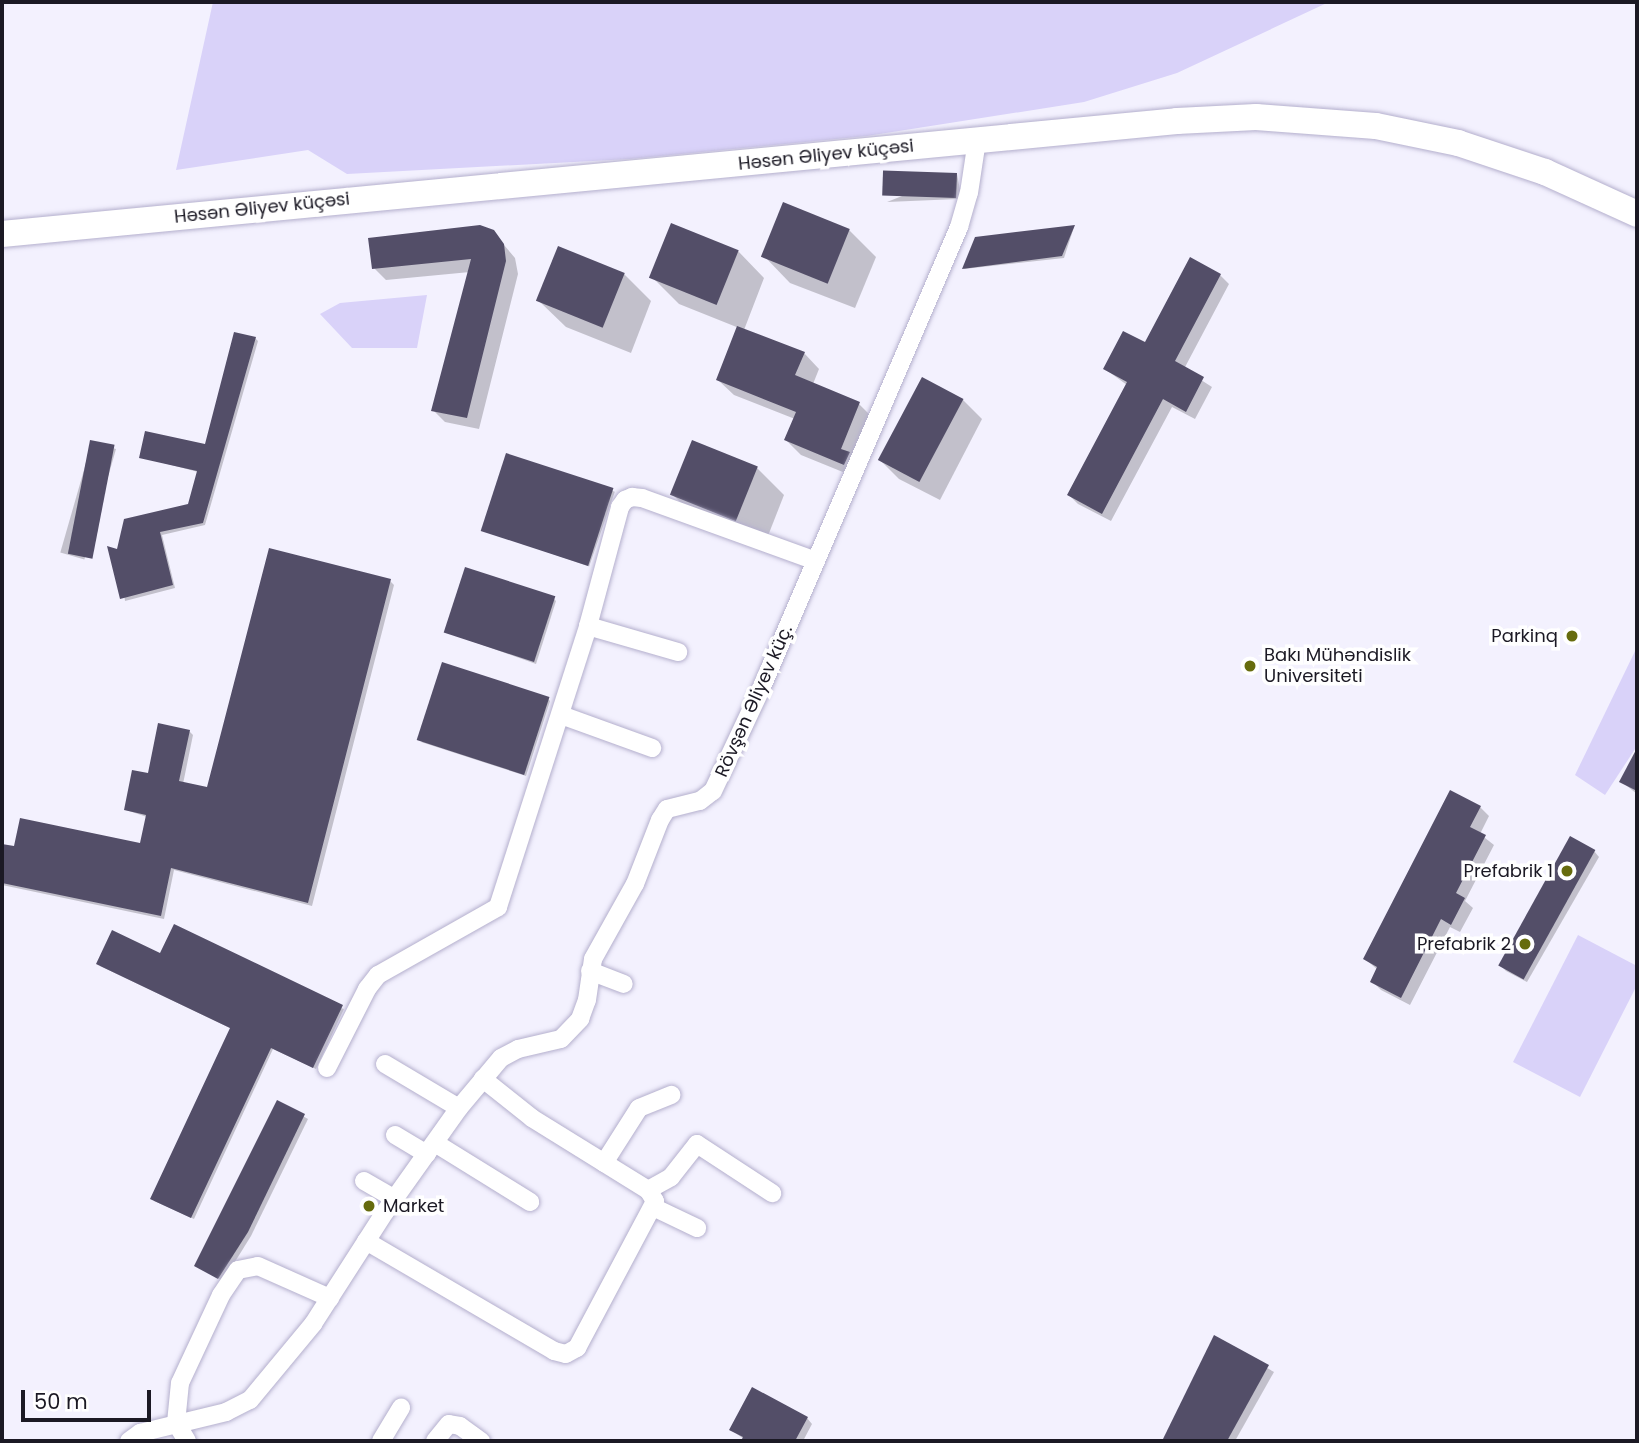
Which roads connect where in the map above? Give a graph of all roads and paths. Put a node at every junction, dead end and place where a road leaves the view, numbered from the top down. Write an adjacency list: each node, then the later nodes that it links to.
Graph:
1 (977, 140): 2 (main road, Həsən Əliyev küçəsi); 3 (main road, Həsən Əliyev küçəsi); 4 (street, Rövşən Əliyev küç.)
2 (1637, 214)
3 (2, 234)
4 (816, 561): 5 (street); 9 (street, Rövşən Əliyev küç.)
5 (588, 626): 6 (street); 7 (street)
6 (678, 652)
7 (561, 715): 8 (street); 12 (street)
8 (653, 748)
9 (590, 971): 10 (street); 13 (street, Rövşən Əliyev küç.)
10 (624, 984)
11 (385, 1065): 15 (street)
12 (327, 1068)
13 (483, 1079): 15 (street, Rövşən Əliyev küç.); 18 (street)
14 (671, 1095): 18 (street)
15 (459, 1108): 17 (street, Rövşən Əliyev küç.)
16 (395, 1135): 17 (street)
17 (431, 1148): 21 (street, Rövşən Əliyev küç.); 23 (street)
18 (604, 1163): 22 (street)
19 (363, 1181): 21 (street)
20 (772, 1193): 22 (street)
21 (395, 1199): 25 (street, Rövşən Əliyev küç.)
22 (651, 1199): 24 (street); 25 (street)
23 (530, 1202)
24 (696, 1228)
25 (366, 1241): 26 (street, Rövşən Əliyev küç.)
26 (330, 1298): 28 (street, Rövşən Əliyev küç.); 28 (street)
27 (401, 1408): 31 (street)
28 (176, 1423): 29 (street, Rövşən Əliyev küç.); 30 (street)
29 (129, 1441)
30 (187, 1441)
31 (381, 1441)
32 (435, 1441): 33 (street)
33 (481, 1441)

